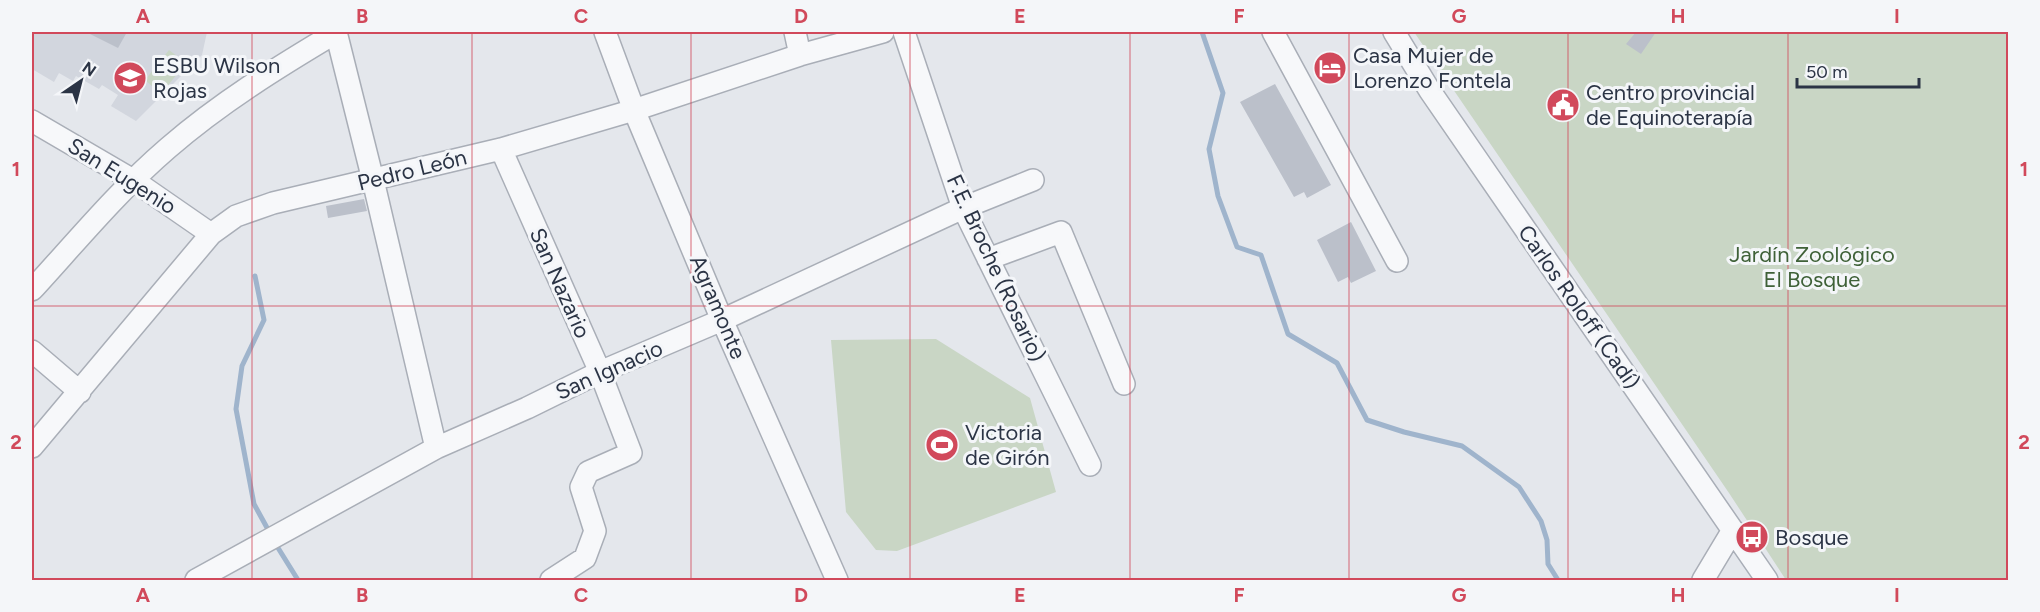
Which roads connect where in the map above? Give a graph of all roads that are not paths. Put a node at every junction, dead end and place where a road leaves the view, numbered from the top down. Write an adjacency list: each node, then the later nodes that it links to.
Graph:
1 (337, 32): 12 (street); 13 (street)
2 (795, 32): 8 (street)
3 (883, 32): 8 (street, Pedro León)
4 (904, 32): 15 (street, F.E. Broche (Rosario))
5 (1273, 32): 18 (street)
6 (1394, 32): 28 (street, Carlos Roloff (Cadí))
7 (604, 34): 9 (street, Agramonte)
8 (800, 55): 9 (street, Pedro León)
9 (634, 110): 11 (street, Pedro León); 20 (street, Agramonte)
10 (32, 121): 12 (street, San Eugenio)
11 (501, 149): 13 (street, Pedro León); 22 (street, San Nazario)
12 (133, 180): 16 (street, San Eugenio); 19 (street)
13 (373, 180): 16 (street, Pedro León); 26 (street)
14 (1033, 180): 15 (street, San Ignacio)
15 (963, 208): 17 (street, F.E. Broche (Rosario)); 20 (street, San Ignacio)
16 (212, 234): 24 (street, Pedro León)
17 (988, 259): 23 (street); 27 (street, F.E. Broche (Rosario))
18 (1397, 261)
19 (32, 290)
20 (722, 320): 22 (street, San Ignacio); 31 (street, Agramonte)
21 (32, 351): 24 (street)
22 (600, 372): 26 (street, San Ignacio); 30 (street, San Nazario)
23 (1124, 384)
24 (80, 392): 25 (street, Pedro León)
25 (32, 447)
26 (436, 448): 29 (street, San Ignacio)
27 (1090, 465)
28 (1733, 530): 32 (street); 33 (street, Carlos Roloff (Cadí))
29 (196, 580)
30 (551, 580)
31 (837, 580)
32 (1703, 580)
33 (1767, 580)

